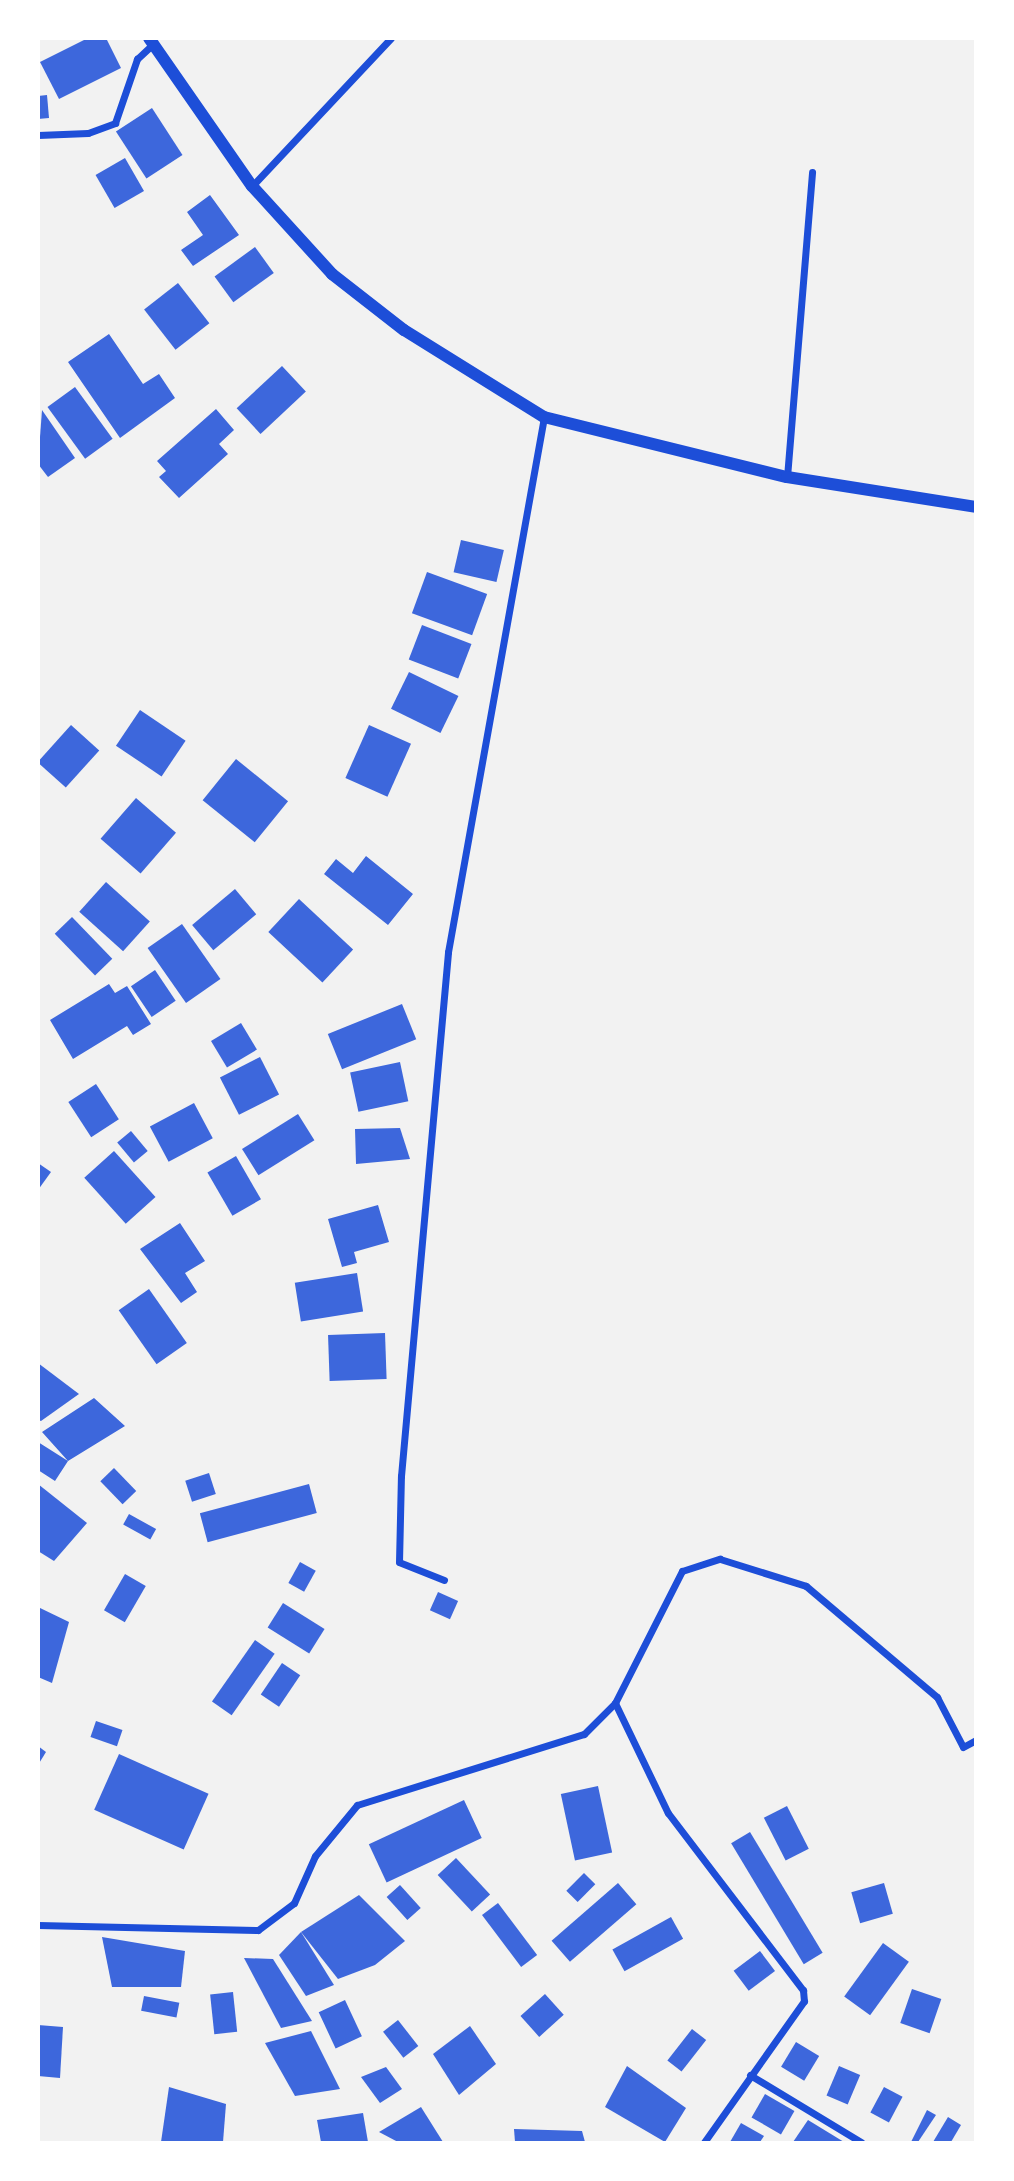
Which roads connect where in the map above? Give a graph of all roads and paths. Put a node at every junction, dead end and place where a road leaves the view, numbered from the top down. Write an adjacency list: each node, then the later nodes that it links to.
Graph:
1 (391, 38): 5 (street)
2 (150, 42): 3 (street); 5 (street)
3 (38, 135)
4 (811, 172): 7 (street)
5 (252, 186): 6 (street)
6 (544, 417): 7 (street); 9 (street)
7 (787, 477): 8 (street)
8 (975, 507)
9 (444, 1580)
10 (615, 1703): 11 (street); 12 (street); 13 (street)
11 (975, 1740)
12 (38, 1925)
13 (750, 2075): 14 (street); 15 (street)
14 (704, 2143)
15 (861, 2143)

